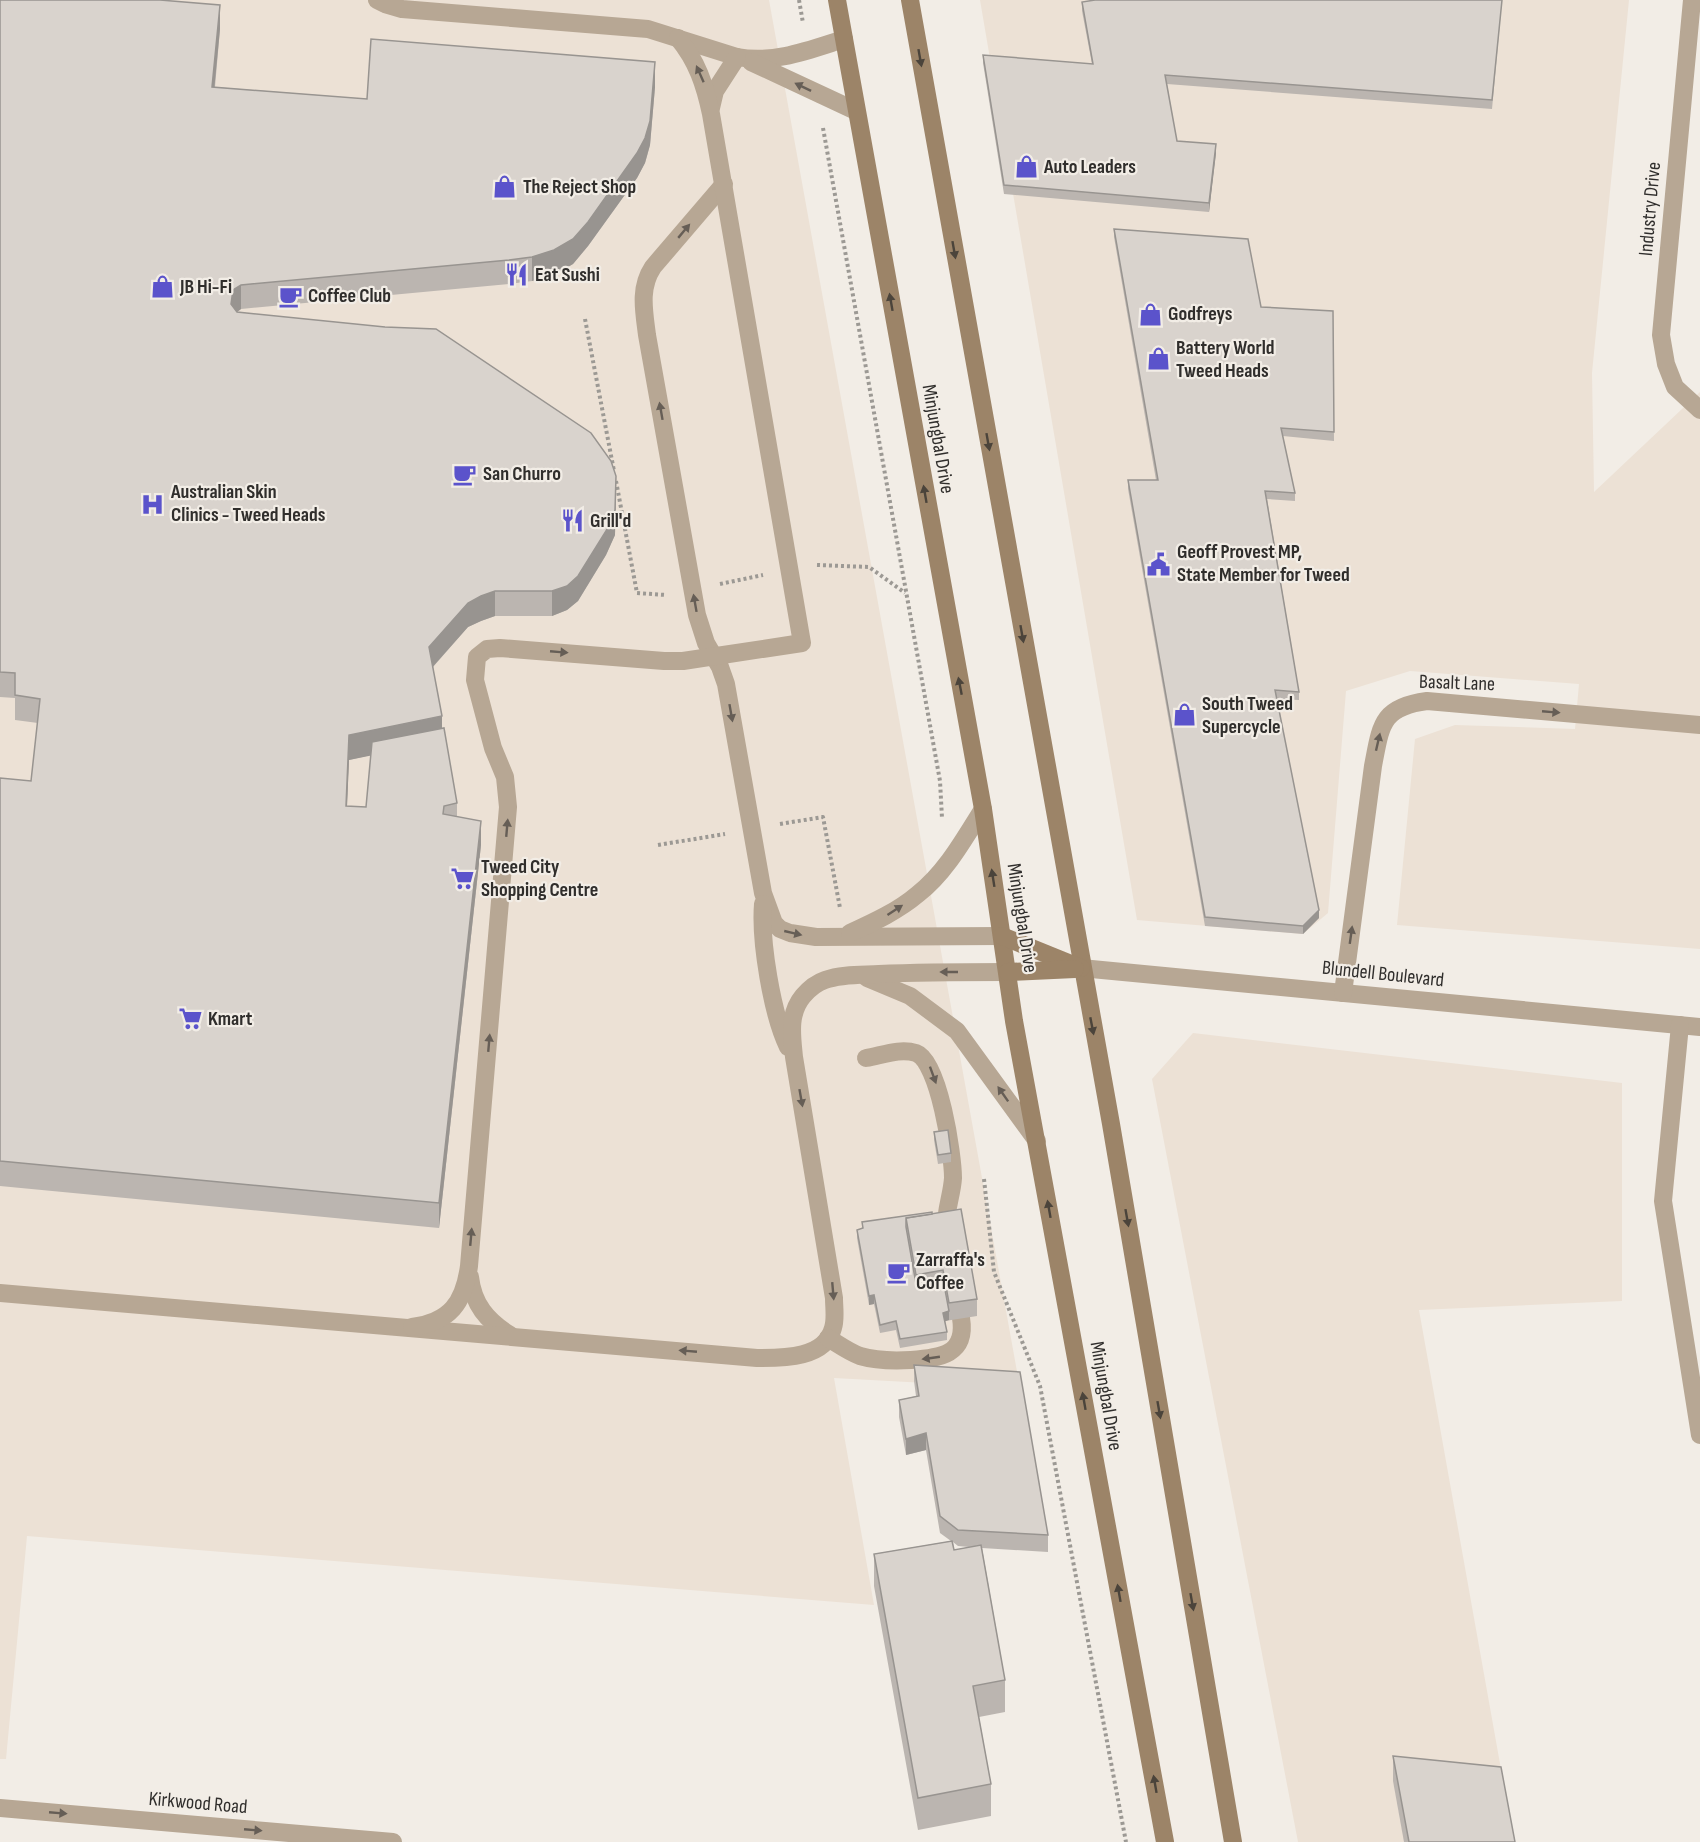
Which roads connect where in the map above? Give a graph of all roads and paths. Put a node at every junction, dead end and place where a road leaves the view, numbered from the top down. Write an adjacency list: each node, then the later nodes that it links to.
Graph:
1 (377, 0): 5 (street)
2 (837, 0): 6 (main road, Minjungbal Drive)
3 (910, 0): 21 (main road, one-way to 21)
4 (1692, 0): 11 (street, Industry Drive)
5 (678, 38): 7 (street); 9 (street, one-way to 5)
6 (844, 39): 7 (street); 8 (main road, Minjungbal Drive)
7 (741, 58): 8 (street, one-way to 7); 9 (street)
8 (856, 111): 14 (main road, Minjungbal Drive, one-way to 8)
9 (711, 114): 10 (street)
10 (724, 184): 12 (street, one-way to 10); 12 (street)
11 (1700, 410)
12 (715, 658): 15 (street, one-way to 15); 31 (street, one-way to 12)
13 (1700, 725): 24 (street, Basalt Lane, one-way to 13)
14 (983, 810): 19 (main road, Minjungbal Drive, one-way to 14); 20 (street, one-way to 14)
15 (752, 829): 16 (path); 17 (street); 18 (path)
16 (658, 845)
17 (763, 893): 20 (street, one-way to 20); 27 (street)
18 (848, 908)
19 (1002, 936): 20 (street); 21 (main road); 22 (main road, Minjungbal Drive)
20 (843, 937)
21 (1081, 968): 22 (main road); 24 (street, Blundell Boulevard); 41 (main road, one-way to 41)
22 (1008, 972): 23 (street, one-way to 23); 29 (main road, Minjungbal Drive)
23 (858, 975): 27 (street); 29 (street, one-way to 23)
24 (1343, 993): 25 (street, Blundell Boulevard)
25 (1680, 1025): 26 (street, Blundell Boulevard); 37 (street)
26 (1700, 1027)
27 (794, 1057): 36 (street, one-way to 36)
28 (866, 1058): 30 (street, one-way to 30)
29 (1037, 1141): 40 (main road, Minjungbal Drive, one-way to 29)
30 (946, 1228)
31 (469, 1266): 34 (street); 35 (street)
32 (0, 1293): 34 (street)
33 (961, 1318): 36 (street, one-way to 36)
34 (412, 1327): 35 (street)
35 (512, 1335): 36 (street, one-way to 35)
36 (828, 1338)
37 (1700, 1435)
38 (0, 1808): 39 (street, Kirkwood Road, one-way to 39)
39 (393, 1842)
40 (1165, 1842)
41 (1233, 1842)

